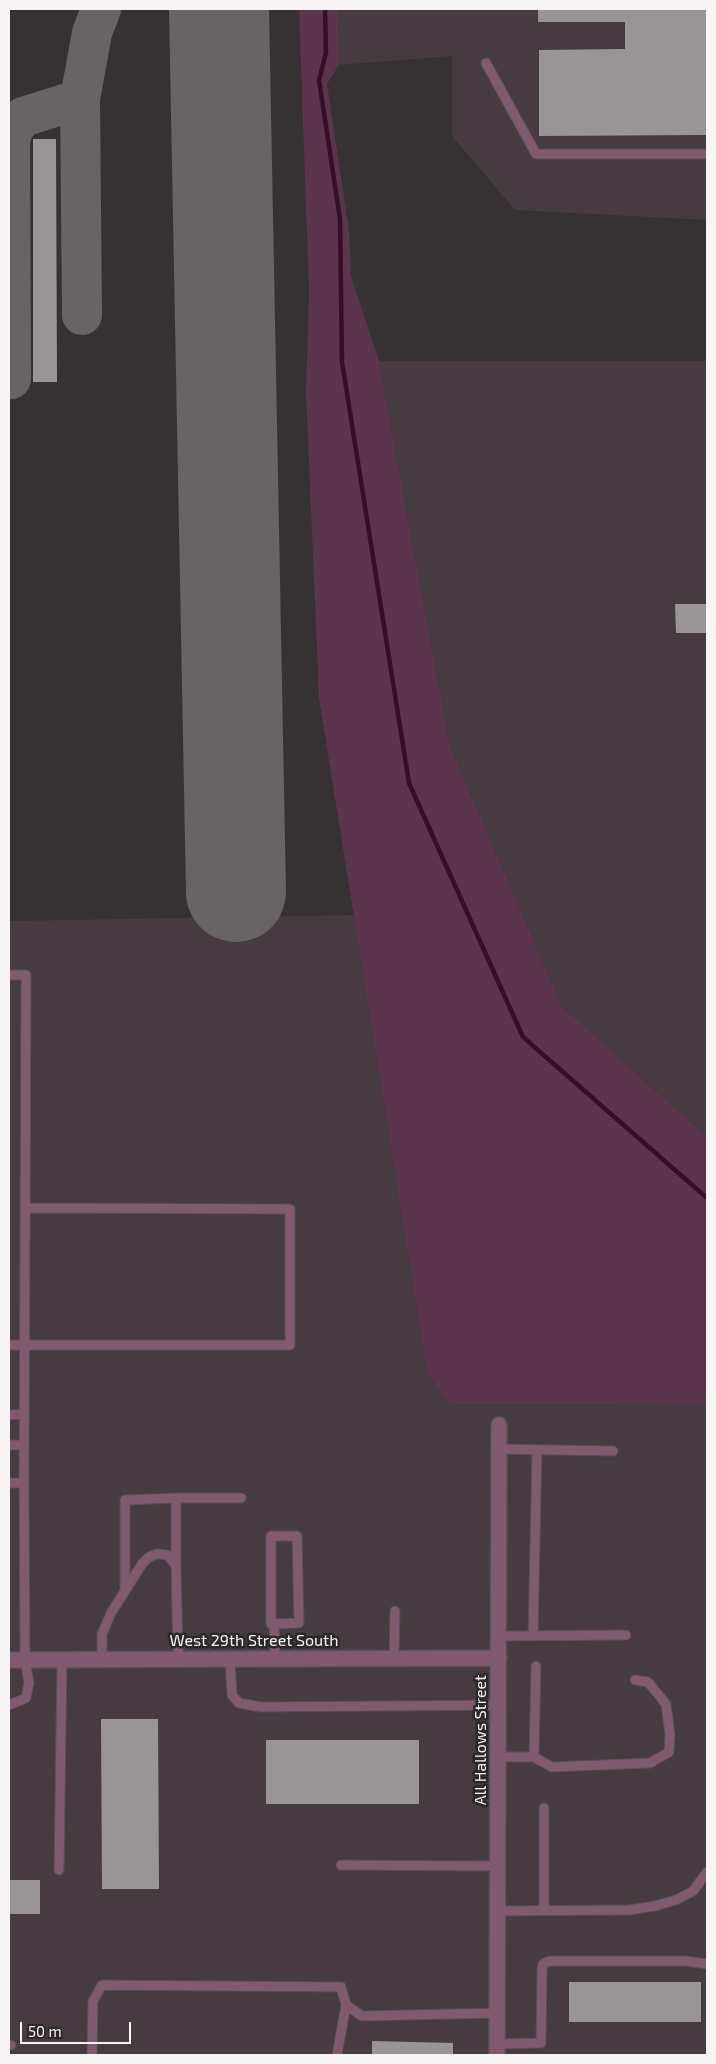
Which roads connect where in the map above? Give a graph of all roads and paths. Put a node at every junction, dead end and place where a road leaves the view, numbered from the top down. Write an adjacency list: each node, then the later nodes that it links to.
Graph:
1 (486, 63): 2 (lane)
2 (707, 154)
3 (9, 975): 4 (lane)
4 (25, 1208): 6 (lane); 6 (lane)
5 (9, 1345): 6 (lane)
6 (24, 1345): 7 (lane)
7 (24, 1414): 8 (lane); 11 (lane)
8 (9, 1415)
9 (499, 1425): 12 (street, All Hallows Street)
10 (9, 1445): 11 (lane)
11 (24, 1445): 16 (lane)
12 (499, 1449): 13 (lane); 24 (street, All Hallows Street)
13 (537, 1450): 14 (lane); 25 (lane)
14 (613, 1451)
15 (9, 1484): 16 (lane)
16 (24, 1484): 34 (lane)
17 (176, 1498): 18 (lane); 19 (lane); 20 (lane)
18 (241, 1498)
19 (176, 1565): 20 (lane); 30 (lane)
20 (125, 1592): 29 (lane)
21 (395, 1611): 26 (lane)
22 (274, 1624): 22 (lane); 32 (lane)
23 (626, 1635): 25 (lane)
24 (500, 1636): 25 (lane); 27 (street, All Hallows Street)
25 (533, 1636)
26 (394, 1658): 27 (street, West 29th Street South); 32 (street, West 29th Street South)
27 (500, 1658): 38 (street, All Hallows Street)
28 (62, 1659): 29 (street, West 29th Street South); 34 (street, West 29th Street South); 44 (lane)
29 (102, 1659): 30 (street, West 29th Street South)
30 (178, 1659): 31 (street, West 29th Street South)
31 (230, 1659): 32 (street, West 29th Street South); 38 (lane)
32 (275, 1659)
33 (9, 1660): 34 (street, West 29th Street South)
34 (26, 1660): 37 (lane)
35 (536, 1666): 40 (lane)
36 (635, 1680): 40 (lane)
37 (9, 1705)
38 (499, 1705): 39 (street, All Hallows Street)
39 (499, 1757): 40 (lane); 43 (street, All Hallows Street)
40 (534, 1757)
41 (544, 1808): 47 (lane)
42 (341, 1865): 43 (lane)
43 (498, 1866): 46 (street, All Hallows Street)
44 (59, 1870)
45 (707, 1872): 47 (lane)
46 (498, 1910): 47 (lane); 50 (street, All Hallows Street)
47 (544, 1910)
48 (707, 1964): 51 (lane)
49 (346, 2005): 50 (lane); 52 (lane); 53 (lane)
50 (497, 2013): 51 (street, All Hallows Street)
51 (497, 2049)
52 (92, 2055)
53 (336, 2055)

